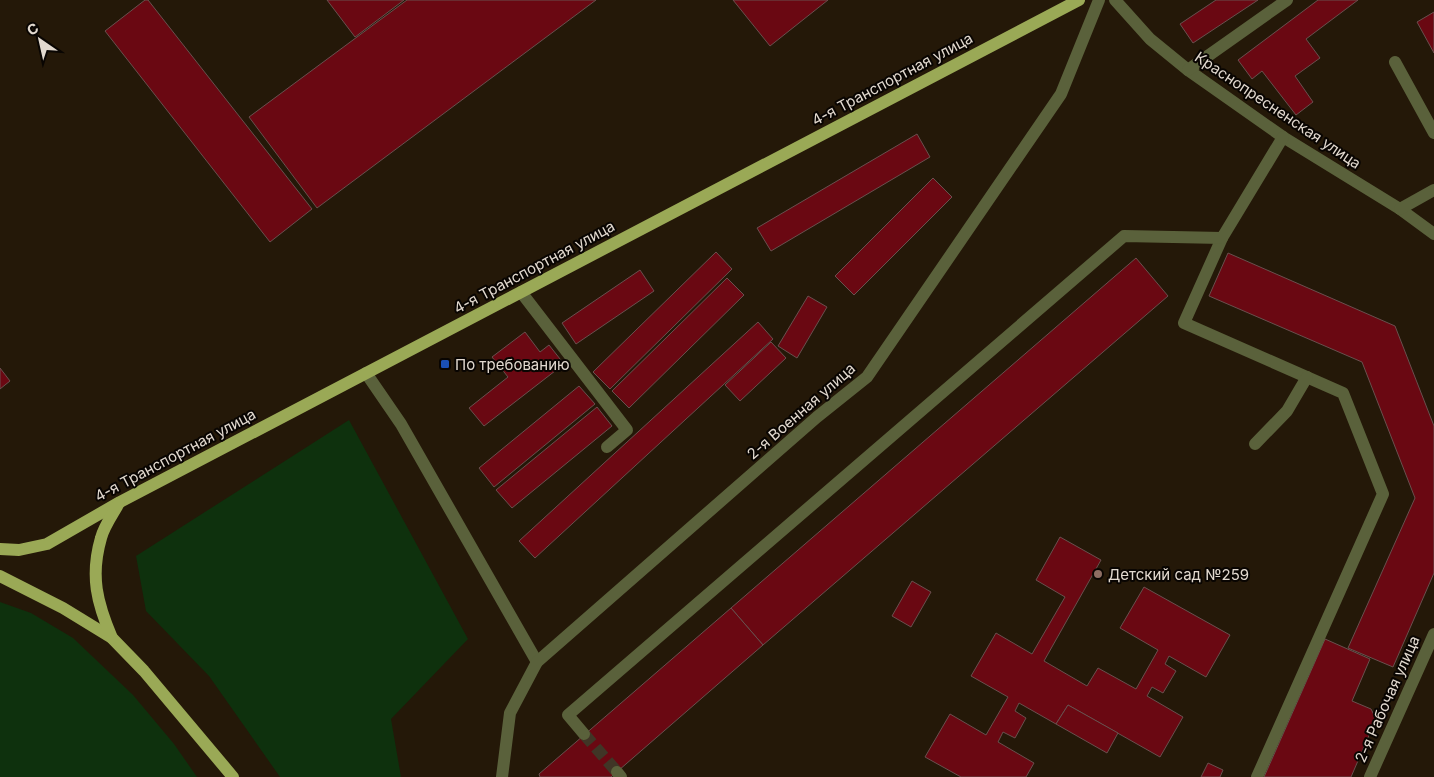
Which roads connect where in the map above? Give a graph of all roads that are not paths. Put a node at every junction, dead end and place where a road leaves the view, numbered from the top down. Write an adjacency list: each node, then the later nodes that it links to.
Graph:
1 (1079, 0): 13 (main road, 4-я Транспортная улица)
2 (1099, 0): 23 (street, 2-я Военная улица)
3 (1115, 0): 6 (street, Краснопресненская улица)
4 (1287, 0): 6 (street)
5 (1395, 62): 7 (street)
6 (1188, 70): 8 (street, Краснопресненская улица)
7 (1434, 133)
8 (1283, 137): 10 (street, Краснопресненская улица); 12 (street)
9 (1434, 190): 10 (street)
10 (1400, 209): 11 (street, Краснопресненская улица)
11 (1434, 234)
12 (1222, 238): 15 (street); 24 (street)
13 (521, 292): 14 (main road, 4-я Транспортная улица); 17 (street)
14 (366, 374): 18 (main road, 4-я Транспортная улица); 23 (street)
15 (1307, 377): 16 (street); 27 (street)
16 (1254, 444)
17 (607, 447)
18 (120, 502): 19 (main road, 4-я Транспортная улица); 22 (main road)
19 (0, 549)
20 (0, 576): 22 (main road)
21 (1434, 634): 28 (street, 2-я Рабочая улица)
22 (112, 638): 25 (main road)
23 (537, 662): 26 (street, 2-я Военная улица)
24 (584, 734)
25 (233, 777)
26 (502, 777)
27 (1257, 777)
28 (1370, 777)

